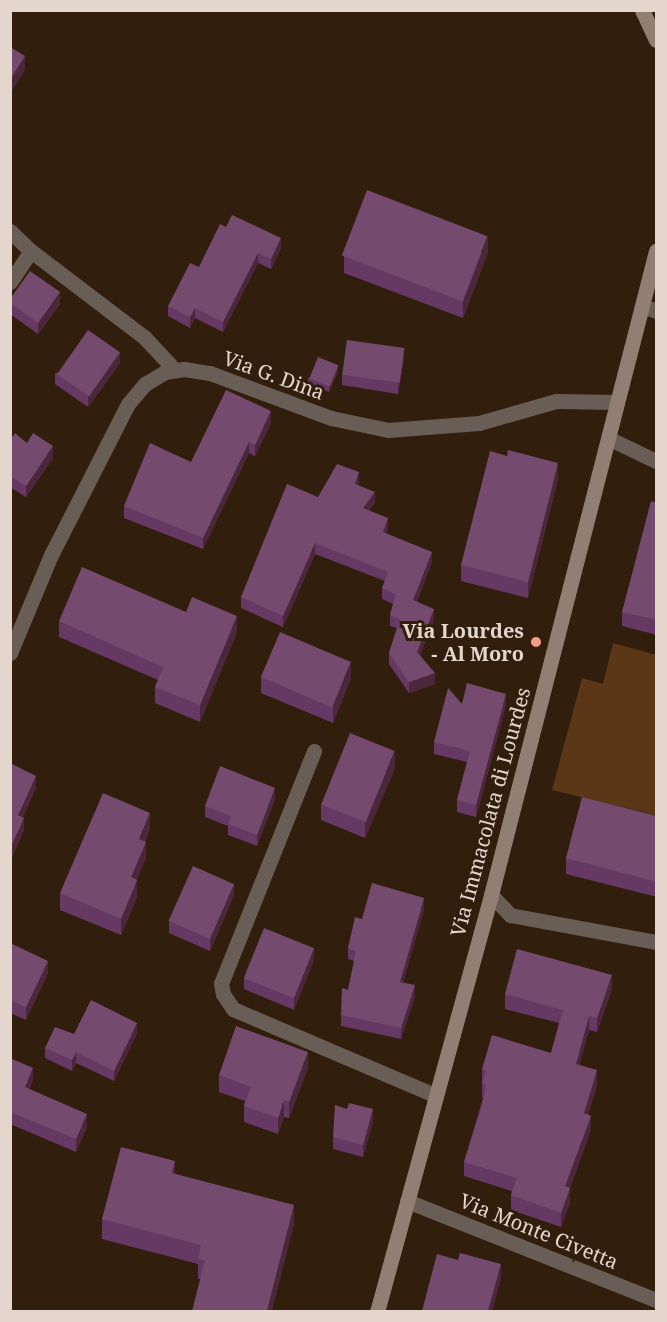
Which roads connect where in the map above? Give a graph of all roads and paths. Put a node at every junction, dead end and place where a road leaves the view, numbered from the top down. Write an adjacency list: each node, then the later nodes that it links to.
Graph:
1 (642, 10): 2 (main road)
2 (657, 39)
3 (10, 231): 4 (street)
4 (31, 251): 6 (street); 8 (street)
5 (657, 251): 7 (main road, Via Immacolata di Lourdes)
6 (10, 282)
7 (650, 308): 9 (main road, Via Immacolata di Lourdes)
8 (174, 369): 9 (street, Via G. Dina); 12 (street)
9 (617, 402): 10 (main road, Via Immacolata di Lourdes)
10 (608, 438): 11 (street); 14 (main road, Via Immacolata di Lourdes)
11 (657, 461)
12 (10, 653)
13 (314, 751): 16 (street)
14 (491, 895): 15 (street); 16 (main road, Via Immacolata di Lourdes)
15 (657, 942)
16 (435, 1095): 17 (main road, Via Immacolata di Lourdes)
17 (407, 1200): 18 (street, Via Monte Civetta); 19 (main road, Via Immacolata di Lourdes)
18 (657, 1300)
19 (377, 1311)

